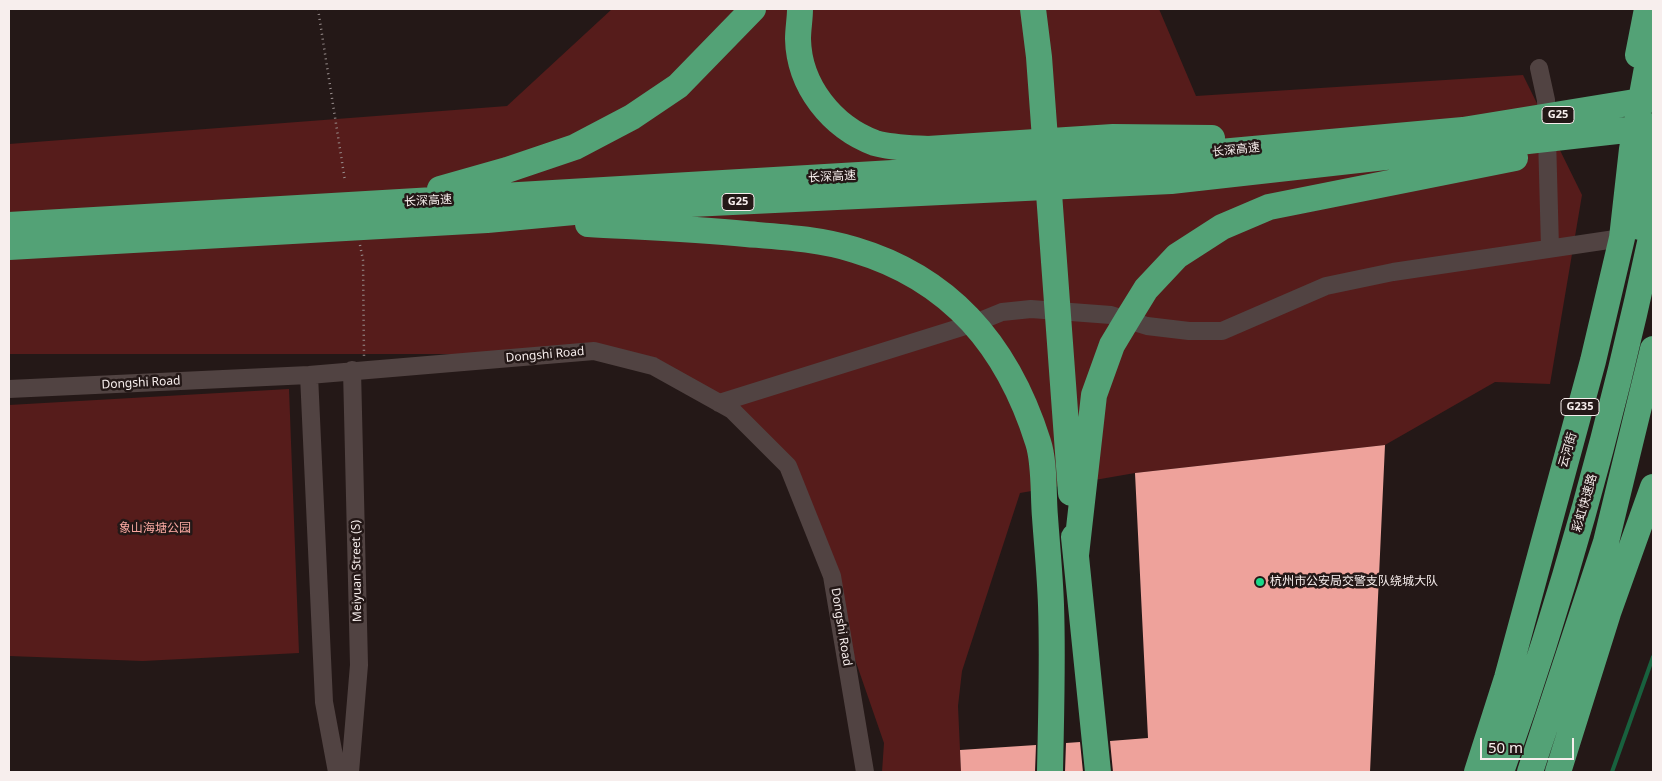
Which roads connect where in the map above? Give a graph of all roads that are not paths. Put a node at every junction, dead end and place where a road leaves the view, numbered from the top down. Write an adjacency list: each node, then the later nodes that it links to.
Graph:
1 (753, 9): 12 (highway)
2 (800, 9): 9 (highway)
3 (1020, 9): 24 (highway)
4 (1033, 9): 24 (highway)
5 (1647, 9): 10 (highway, G235)
6 (1653, 35): 10 (highway, 云河街 / G235)
7 (1539, 68): 18 (street)
8 (1653, 99): 11 (highway, 长深高速 / G25)
9 (1352, 138): 11 (highway, 长深高速 / G25); 12 (highway, 长深高速 / G25)
10 (1648, 139): 11 (highway, 长深高速 / G25); 16 (highway, 云河街 / G235); 30 (highway)
11 (1468, 149): 13 (highway, 长深高速 / G25); 28 (highway)
12 (388, 203): 14 (highway, 长深高速 / G25)
13 (487, 220): 17 (highway, 长深高速 / G25); 29 (highway)
14 (9, 225)
15 (1653, 229): 30 (highway, 彩虹快速路 / G235)
16 (1622, 238): 18 (street); 36 (highway, 云河街 / G235)
17 (9, 247)
18 (1550, 248): 23 (street)
19 (1653, 349): 27 (highway)
20 (358, 370): 21 (street, Dongshi Road); 23 (street, Dongshi Road); 32 (street, Meiyuan Street (S))
21 (309, 375): 22 (street, Dongshi Road); 31 (street)
22 (9, 390)
23 (719, 404): 33 (street, Dongshi Road)
24 (1056, 409): 28 (highway); 29 (highway)
25 (1653, 422): 27 (highway)
26 (1653, 487): 39 (highway)
27 (1616, 504): 38 (highway)
28 (1076, 555): 35 (highway)
29 (1051, 604): 34 (highway)
30 (1554, 610): 37 (highway, 彩虹快速路 / G235)
31 (337, 772)
32 (350, 772)
33 (865, 772)
34 (1050, 772)
35 (1098, 772)
36 (1476, 772)
37 (1501, 772)
38 (1530, 772)
39 (1558, 772)

